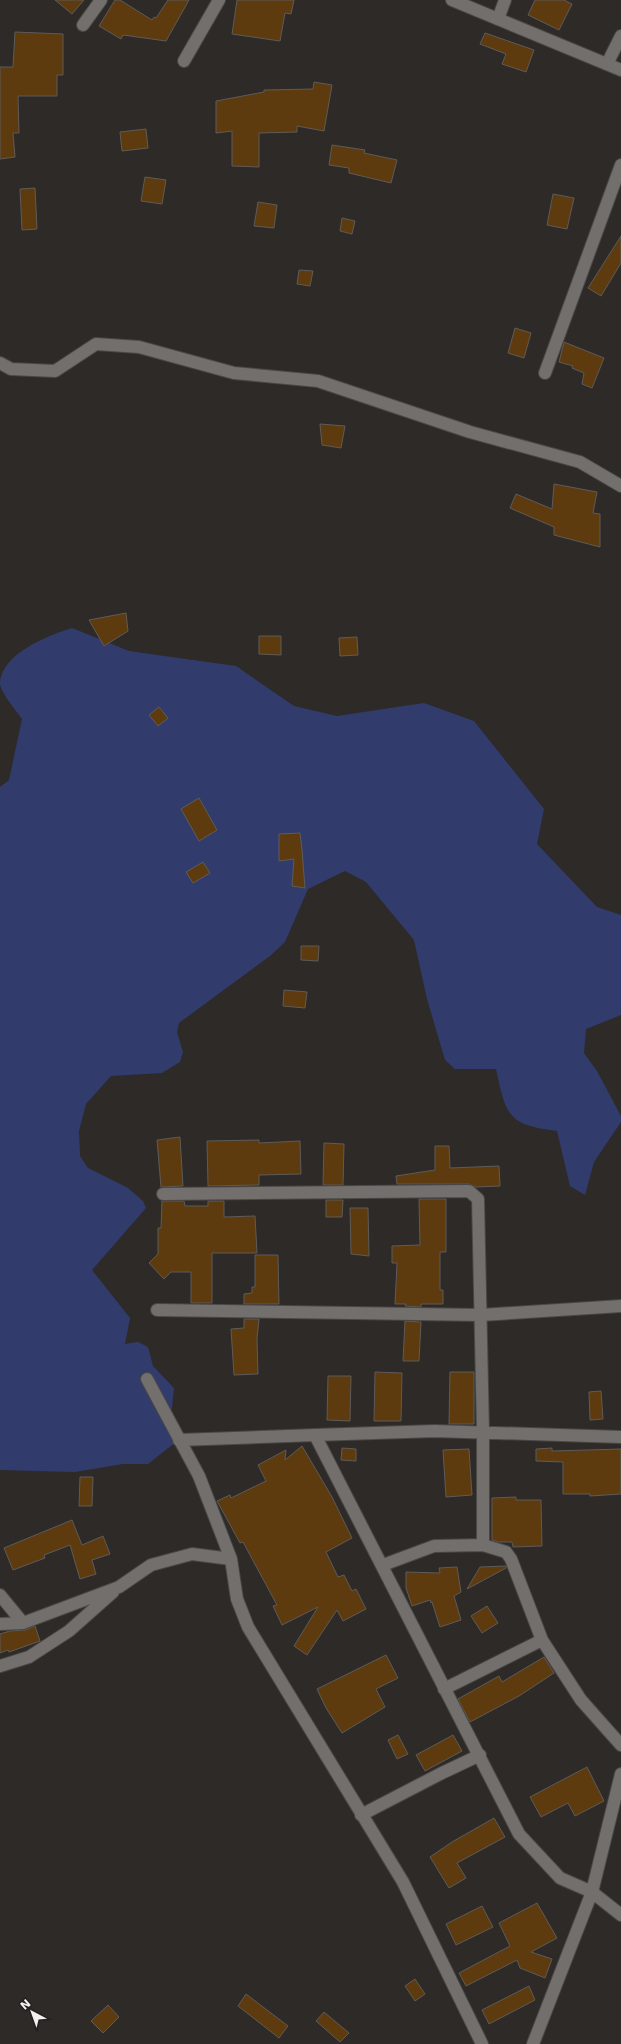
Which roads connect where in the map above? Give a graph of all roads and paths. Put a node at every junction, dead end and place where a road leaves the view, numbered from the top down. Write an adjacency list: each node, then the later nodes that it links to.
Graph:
1 (101, 0): 6 (street)
2 (219, 0): 8 (street)
3 (452, 0): 5 (street)
4 (505, 0): 5 (street)
5 (498, 19): 9 (street)
6 (84, 25)
7 (621, 36): 9 (street)
8 (184, 61)
9 (607, 64): 10 (street)
10 (621, 70)
11 (621, 165): 13 (street)
12 (0, 363): 14 (street)
13 (545, 373)
14 (621, 486)
15 (163, 1194): 18 (street)
16 (621, 1306): 18 (street)
17 (157, 1310): 18 (street)
18 (481, 1315): 20 (street)
19 (147, 1379): 23 (street)
20 (483, 1432): 21 (street); 22 (street); 24 (street)
21 (315, 1435): 23 (street); 26 (street)
22 (621, 1437)
23 (179, 1440): 25 (street)
24 (483, 1545): 26 (street); 31 (street)
25 (231, 1559): 27 (street); 37 (street)
26 (383, 1565): 33 (street)
27 (119, 1587): 29 (street); 32 (street)
28 (0, 1595): 29 (street)
29 (23, 1623): 30 (street)
30 (0, 1624)
31 (542, 1640): 33 (street); 34 (street)
32 (0, 1666)
33 (444, 1689): 35 (street)
34 (621, 1744)
35 (480, 1755): 37 (street); 38 (street)
36 (621, 1774): 38 (street)
37 (361, 1815): 40 (street)
38 (592, 1892): 39 (street); 41 (street)
39 (621, 1915)
40 (482, 2044)
41 (533, 2044)

